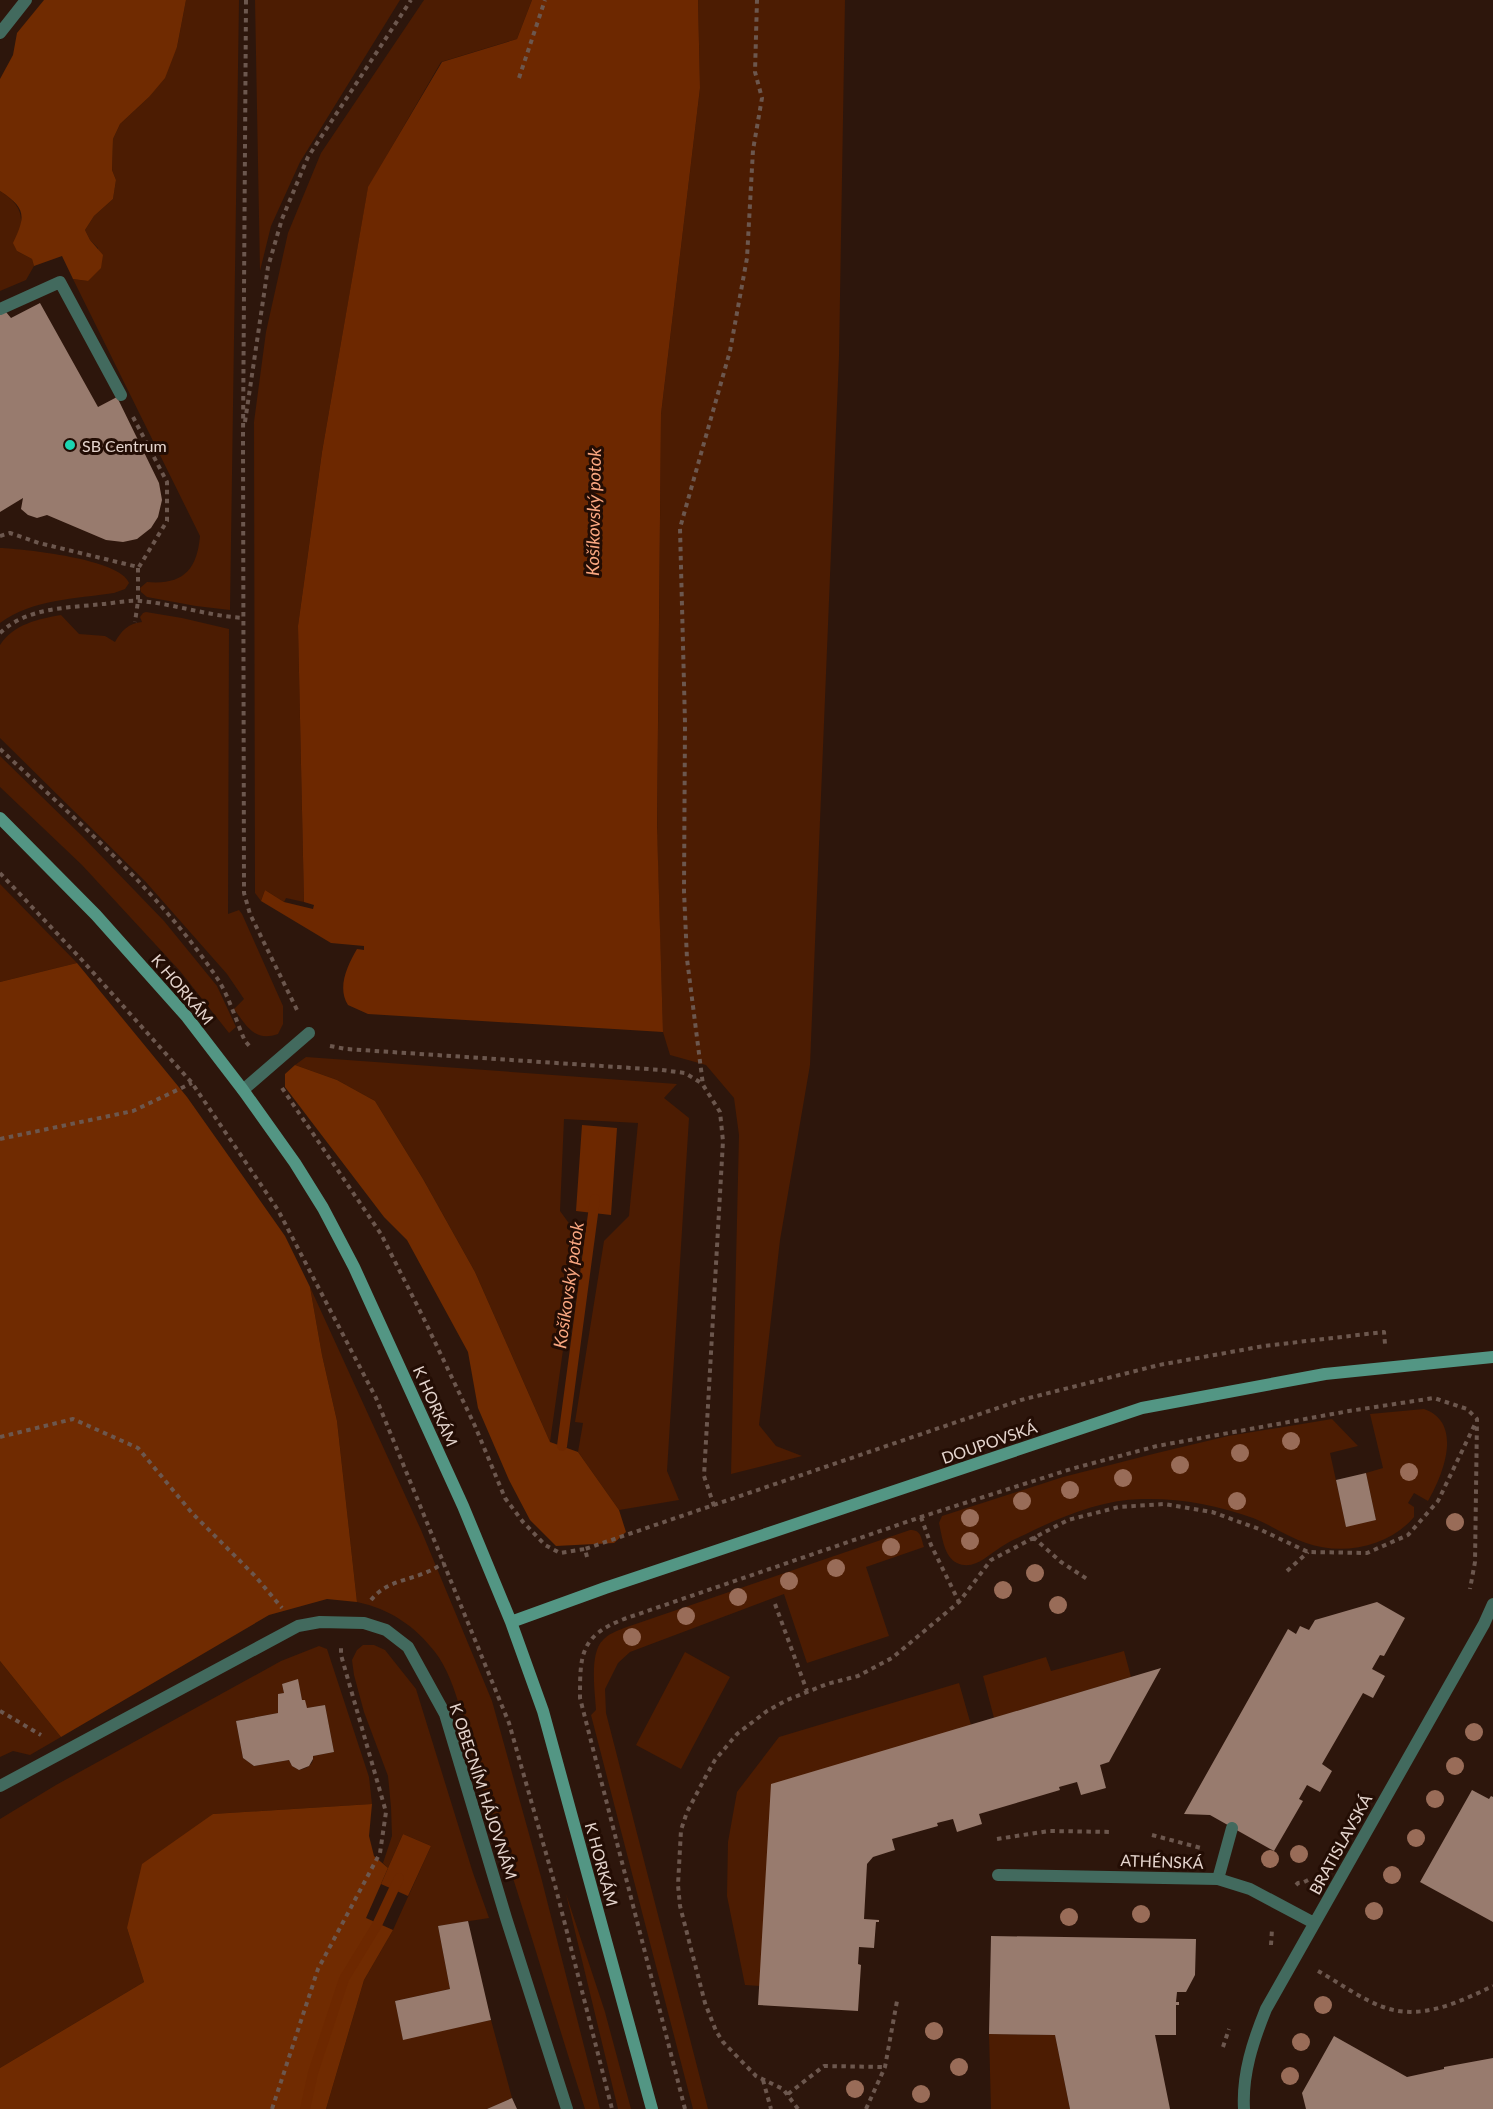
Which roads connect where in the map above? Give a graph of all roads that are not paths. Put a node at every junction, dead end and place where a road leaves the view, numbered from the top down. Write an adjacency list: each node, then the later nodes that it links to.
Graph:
1 (26, 0): 2 (street)
2 (0, 33)
3 (0, 309): 4 (street)
4 (121, 395)
5 (0, 818): 7 (main road, K HORKÁM)
6 (309, 1033): 7 (street)
7 (243, 1090): 10 (main road, K HORKÁM)
8 (1493, 1357): 10 (main road, DOUPOVSKÁ)
9 (1493, 1604): 15 (street, BRATISLAVSKÁ)
10 (511, 1622): 17 (main road, K HORKÁM)
11 (0, 1786): 16 (street, K OBECNÍM HÁJOVNÁM)
12 (1232, 1828): 14 (street)
13 (998, 1875): 14 (street, ATHÉNSKÁ)
14 (1218, 1879): 15 (street, ATHÉNSKÁ)
15 (1314, 1923): 18 (street, BRATISLAVSKÁ)
16 (567, 2109)
17 (652, 2109)
18 (1244, 2109)

